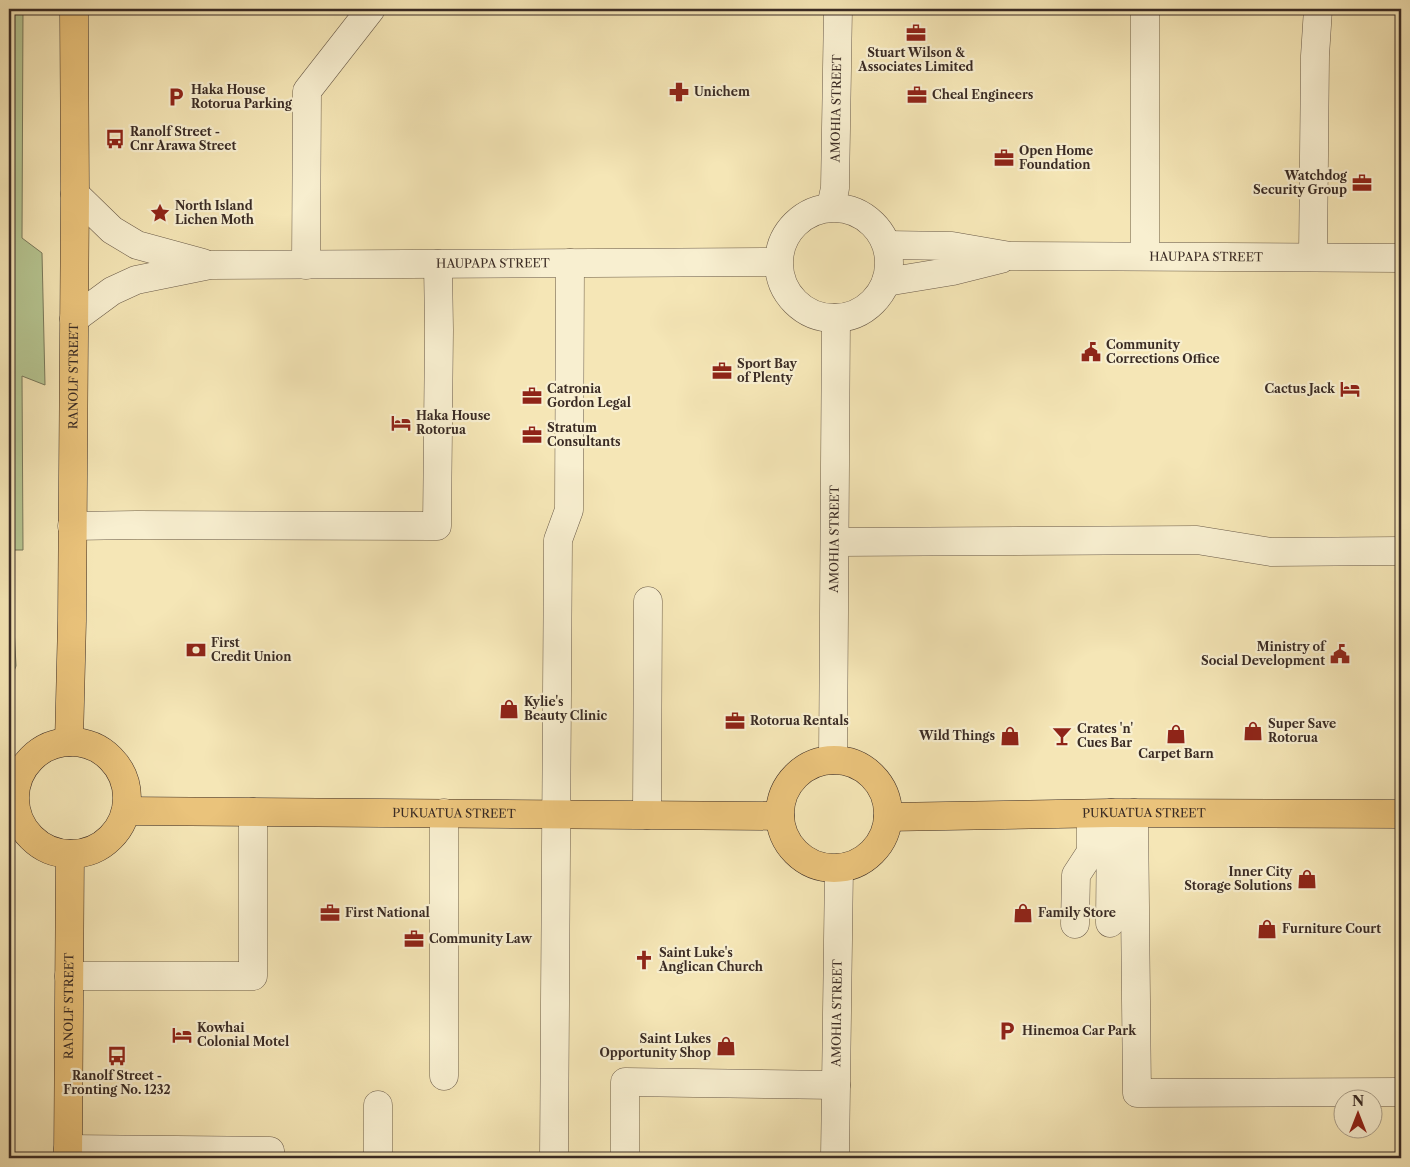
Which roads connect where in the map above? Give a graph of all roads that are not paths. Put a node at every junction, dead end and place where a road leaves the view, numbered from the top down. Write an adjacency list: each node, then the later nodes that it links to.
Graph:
1 (74, 9): 6 (main road, RANOLF STREET)
2 (371, 9): 15 (street)
3 (838, 9): 7 (street, AMOHIA STREET)
4 (1145, 9): 10 (street)
5 (1318, 9): 11 (street)
6 (75, 194): 17 (street, HAUPAPA STREET); 20 (main road, RANOLF STREET)
7 (831, 207): 8 (street); 13 (street)
8 (887, 245): 9 (street, HAUPAPA STREET); 18 (street)
9 (1010, 256): 10 (street, HAUPAPA STREET); 18 (street, HAUPAPA STREET)
10 (1145, 256): 11 (street, HAUPAPA STREET)
11 (1313, 257): 12 (street, HAUPAPA STREET)
12 (1401, 258)
13 (778, 262): 14 (street, HAUPAPA STREET); 19 (street)
14 (570, 263): 16 (street, HAUPAPA STREET); 32 (street)
15 (306, 264): 16 (street, HAUPAPA STREET); 17 (street, HAUPAPA STREET)
16 (438, 264): 21 (street)
17 (210, 265): 20 (street, HAUPAPA STREET)
18 (886, 282): 19 (street)
19 (836, 318): 22 (street, AMOHIA STREET)
20 (74, 319): 21 (main road, RANOLF STREET)
21 (72, 526): 25 (main road, RANOLF STREET)
22 (835, 542): 23 (street); 26 (street, AMOHIA STREET)
23 (1401, 551)
24 (648, 601): 34 (street)
25 (69, 742): 27 (main road); 28 (main road)
26 (833, 760): 35 (main road); 36 (main road)
27 (12, 791): 37 (main road)
28 (126, 810): 29 (main road, PUKUATUA STREET); 37 (main road)
29 (253, 812): 30 (main road, PUKUATUA STREET); 41 (street)
30 (444, 813): 32 (main road, PUKUATUA STREET); 42 (street)
31 (1112, 813): 33 (main road, PUKUATUA STREET); 36 (main road, PUKUATUA STREET); 39 (street); 40 (street); 44 (street)
32 (556, 814): 34 (main road, PUKUATUA STREET); 49 (street)
33 (1401, 814)
34 (647, 815): 35 (main road, PUKUATUA STREET)
35 (780, 816): 38 (main road)
36 (888, 817): 38 (main road)
37 (70, 854): 41 (main road, RANOLF STREET)
38 (839, 868): 43 (street, AMOHIA STREET)
39 (1110, 923)
40 (1075, 924)
41 (69, 976): 46 (main road, RANOLF STREET)
42 (444, 1076)
43 (836, 1085): 50 (street); 51 (street, AMOHIA STREET)
44 (1401, 1092)
45 (378, 1105): 48 (street)
46 (68, 1153): 47 (street)
47 (270, 1158)
48 (378, 1158)
49 (554, 1158)
50 (625, 1158)
51 (835, 1158)

